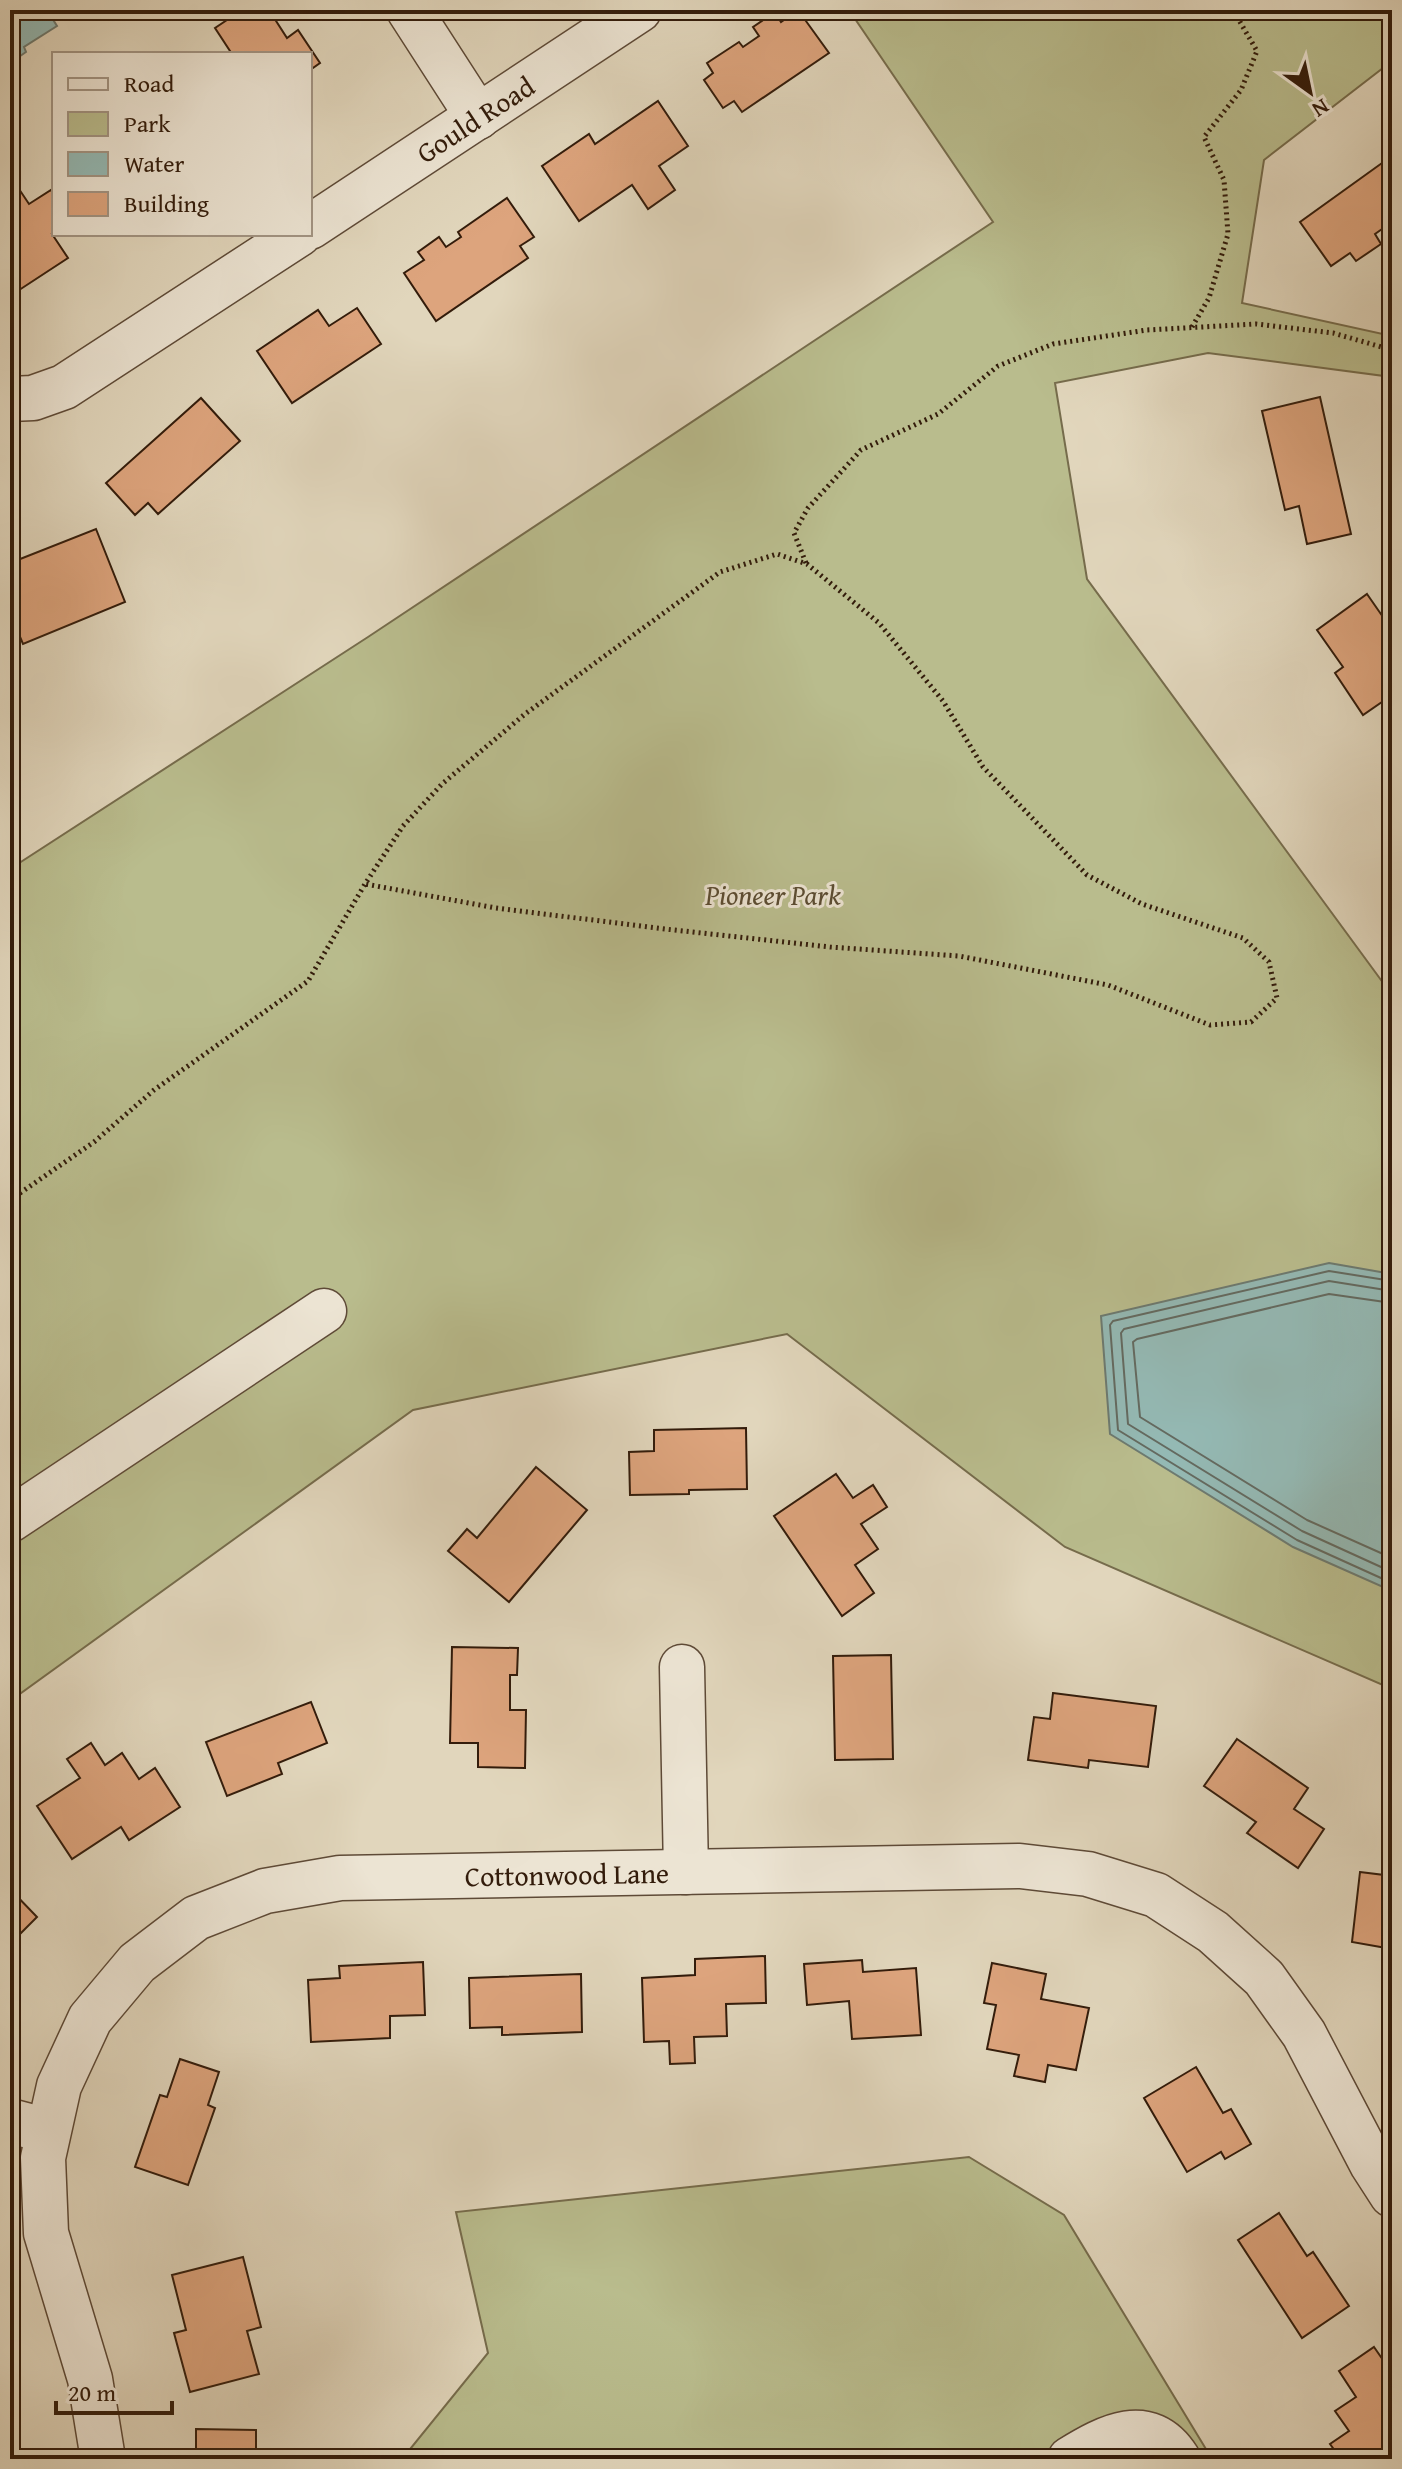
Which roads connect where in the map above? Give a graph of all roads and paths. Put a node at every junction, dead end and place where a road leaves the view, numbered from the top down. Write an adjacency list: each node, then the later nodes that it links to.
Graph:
1 (409, 10): 4 (street)
2 (639, 10): 4 (street, Gould Road)
3 (1233, 10): 7 (path)
4 (478, 117): 5 (street, Gould Road)
5 (312, 226)
6 (296, 236): 9 (street)
7 (1192, 327): 8 (path); 10 (path)
8 (1392, 350)
9 (10, 399)
10 (807, 564): 11 (path); 11 (path)
11 (365, 884): 12 (path)
12 (10, 1200)
13 (324, 1311): 14 (street)
14 (10, 1520)
15 (682, 1667): 16 (street)
16 (686, 1872): 17 (street, Cottonwood Lane); 18 (street, Cottonwood Lane)
17 (29, 2126): 20 (street, Cottonwood Lane)
18 (1378, 2135): 19 (street, Cottonwood Lane)
19 (1392, 2195)
20 (103, 2459)
21 (1070, 2459): 22 (street)
22 (1178, 2459)

